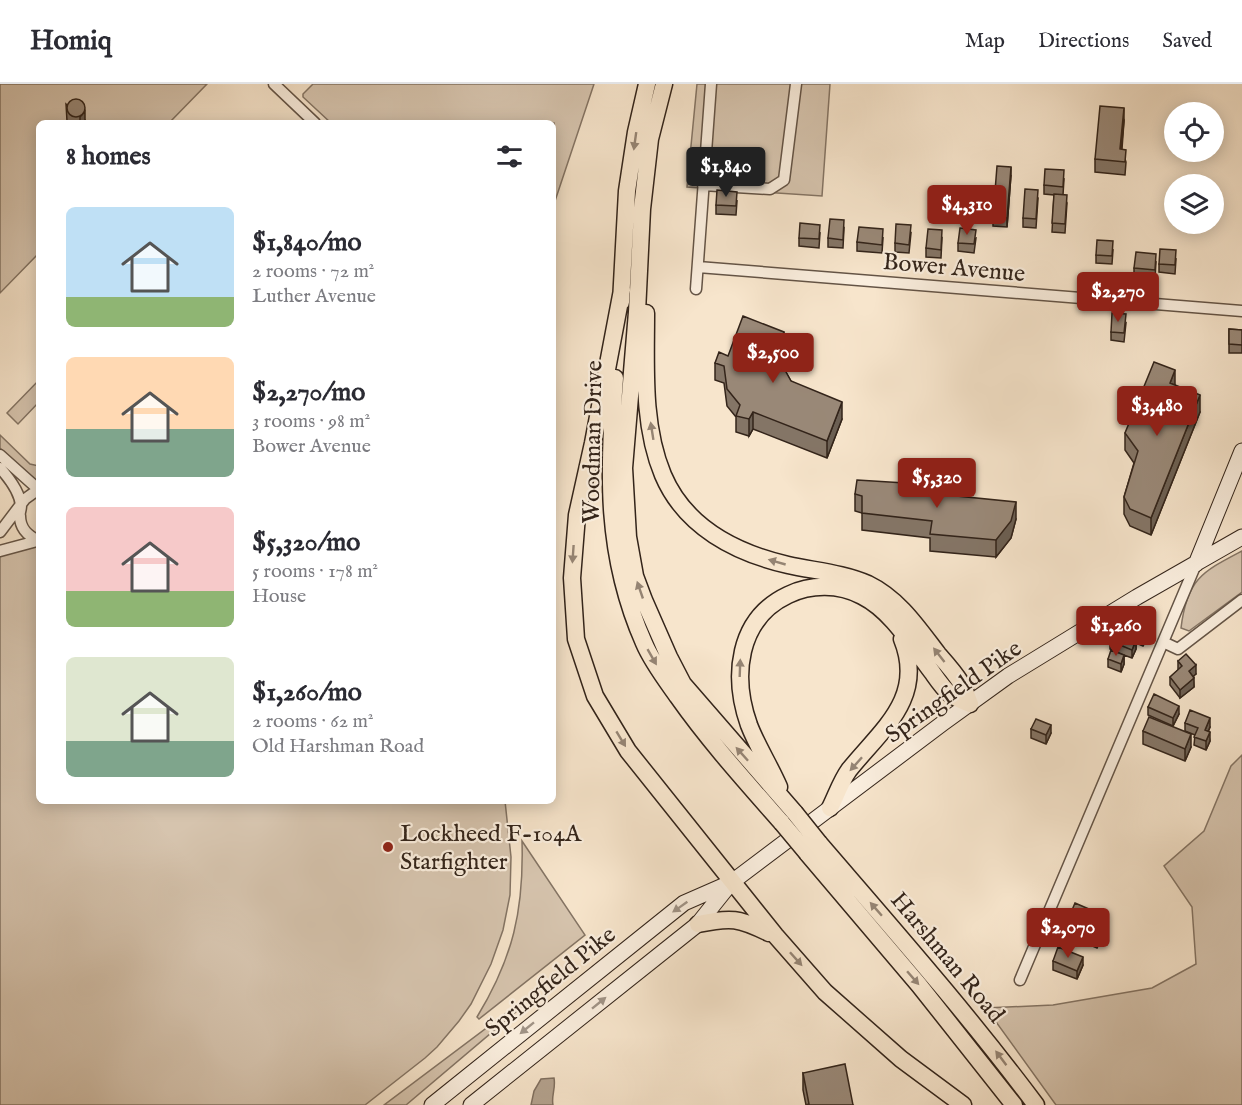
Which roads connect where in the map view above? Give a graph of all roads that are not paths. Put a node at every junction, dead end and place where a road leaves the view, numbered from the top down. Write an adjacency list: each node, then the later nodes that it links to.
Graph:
1 (274, 84): 6 (street)
2 (647, 84): 11 (main road, Woodman Drive, one-way to 11)
3 (664, 84): 7 (main road, Woodman Drive)
4 (711, 84): 8 (street)
5 (796, 84): 8 (street)
6 (312, 120)
7 (645, 174): 28 (main road, one-way to 7); 30 (main road, Woodman Drive, one-way to 7)
8 (703, 185): 9 (street)
9 (698, 267): 10 (street); 12 (street, Bower Avenue)
10 (696, 289)
11 (622, 290): 30 (main road, Woodman Drive, one-way to 30); 32 (main road, one-way to 32)
12 (1242, 311)
13 (1242, 451): 24 (main road)
14 (0, 455): 16 (street)
15 (0, 468): 18 (street)
16 (36, 487)
17 (36, 491): 18 (street)
18 (21, 506): 19 (street); 21 (street)
19 (0, 532)
20 (1242, 537): 24 (main road, Springfield Pike)
21 (36, 539)
22 (36, 542): 23 (street)
23 (0, 551)
24 (1196, 564): 27 (street); 28 (main road, Springfield Pike)
25 (1242, 600): 27 (street)
26 (892, 620): 28 (main road); 29 (main road, one-way to 29); 30 (main road, one-way to 26)
27 (1163, 642): 35 (street)
28 (970, 704): 29 (main road, Springfield Pike)
29 (830, 808): 32 (main road, Springfield Pike)
30 (788, 812): 31 (main road, bridge)
31 (813, 848): 39 (main road, Harshman Road, one-way to 39); 40 (main road, Harshman Road, one-way to 31)
32 (732, 882): 33 (main road, Springfield Pike); 34 (main road); 36 (main road, Springfield Pike, one-way to 36)
33 (698, 924): 34 (main road); 37 (main road, Springfield Pike, one-way to 33)
34 (775, 936): 38 (main road, one-way to 38)
35 (1020, 980)
36 (432, 1105)
37 (471, 1105)
38 (963, 1105)
39 (1014, 1105)
40 (1036, 1105)

